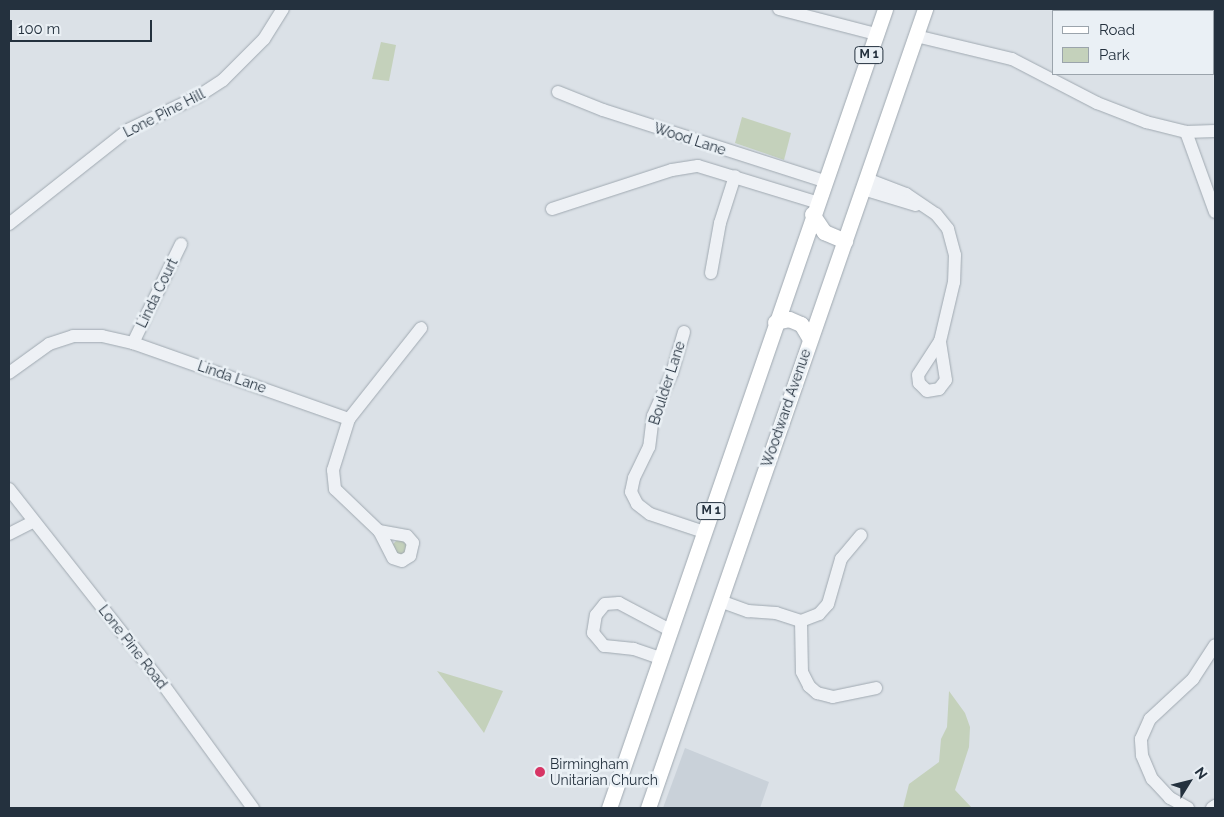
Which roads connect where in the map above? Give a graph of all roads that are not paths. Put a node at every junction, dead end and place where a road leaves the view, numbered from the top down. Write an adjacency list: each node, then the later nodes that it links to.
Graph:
1 (283, 9): 16 (street, Lone Pine Hill)
2 (779, 9): 5 (street)
3 (885, 9): 5 (main road, M 1)
4 (925, 9): 6 (main road, Woodward Avenue / M 1)
5 (876, 34): 11 (main road, M 1)
6 (916, 36): 8 (street); 12 (main road, Woodward Avenue / M 1)
7 (558, 92): 11 (street, Wood Lane)
8 (1186, 132): 9 (street); 15 (street)
9 (1215, 132)
10 (735, 176): 13 (street); 14 (street); 19 (street)
11 (824, 181): 13 (main road, M 1)
12 (865, 184): 17 (main road, Woodward Avenue / M 1); 24 (street)
13 (814, 208): 17 (main road); 20 (main road, M 1)
14 (552, 209)
15 (1215, 212)
16 (9, 224)
17 (845, 241): 23 (main road, Woodward Avenue / M 1)
18 (181, 244): 25 (street, Linda Court)
19 (711, 273)
20 (775, 322): 23 (main road); 31 (main road, M 1)
21 (421, 328): 27 (street)
22 (684, 332): 31 (street, Boulder Lane)
23 (810, 340): 34 (main road, Woodward Avenue / M 1)
24 (940, 341)
25 (133, 343): 26 (street, Linda Lane); 27 (street, Linda Lane)
26 (9, 373)
27 (349, 419): 30 (street)
28 (9, 489): 29 (street, Lone Pine Road)
29 (33, 522): 32 (street); 41 (street, Lone Pine Road)
30 (379, 531)
31 (704, 532): 36 (main road, M 1)
32 (9, 534)
33 (861, 535): 35 (street)
34 (720, 602): 35 (street); 43 (main road, Woodward Avenue / M 1)
35 (801, 621): 39 (street)
36 (670, 630): 38 (main road, M 1); 38 (street)
37 (1215, 645): 44 (street)
38 (660, 658): 42 (main road, M 1)
39 (876, 688)
40 (1215, 806): 45 (street)
41 (253, 808)
42 (609, 808)
43 (648, 808)
44 (1188, 808)
45 (1212, 808)

